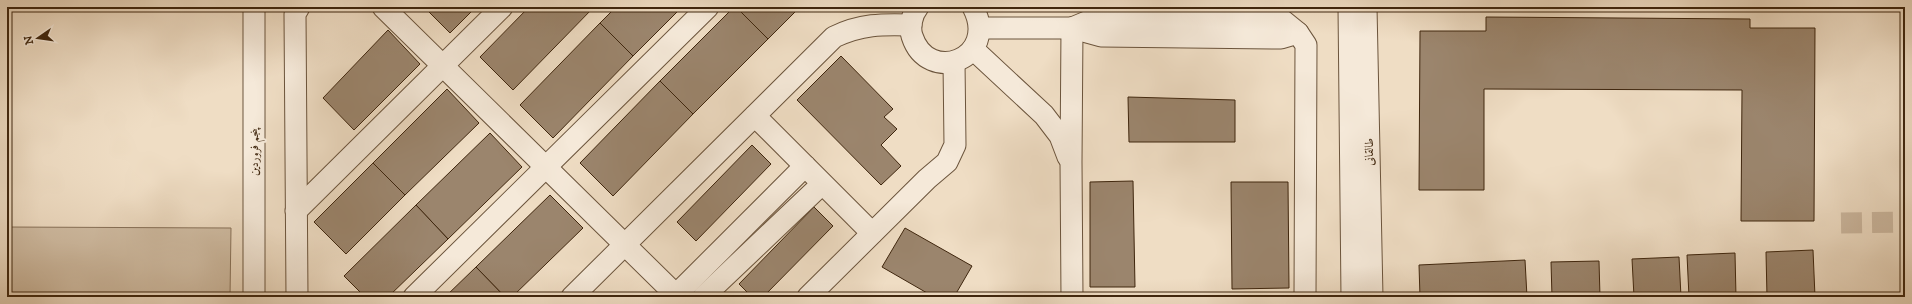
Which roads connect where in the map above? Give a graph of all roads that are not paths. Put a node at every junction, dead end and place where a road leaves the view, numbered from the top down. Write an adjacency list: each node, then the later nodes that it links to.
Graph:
1 (254, 7): 24 (street, پنجم فروردین)
2 (299, 7): 20 (street)
3 (383, 7): 14 (street)
4 (502, 7): 14 (street)
5 (708, 7): 18 (street)
6 (973, 7): 10 (street)
7 (1349, 7): 32 (street, طالقانی)
8 (1366, 7): 33 (street, طالقانی)
9 (914, 12): 13 (street); 15 (street)
10 (980, 28): 11 (street); 12 (street)
11 (1072, 28): 16 (street); 31 (street)
12 (973, 49): 13 (street); 16 (street)
13 (948, 62): 21 (street)
14 (443, 66): 18 (street); 20 (street)
15 (755, 116): 17 (street); 22 (street)
16 (1070, 162): 30 (street)
17 (805, 166): 19 (street); 23 (street)
18 (546, 168): 22 (street); 26 (street)
19 (822, 184): 21 (street); 28 (street)
20 (296, 211): 25 (street)
21 (872, 233): 29 (street)
22 (624, 246): 23 (street); 27 (street)
23 (677, 296)
24 (254, 297)
25 (297, 297)
26 (414, 297)
27 (572, 297)
28 (703, 297)
29 (808, 297)
30 (1072, 297)
31 (1305, 297)
32 (1352, 297)
33 (1372, 297)

